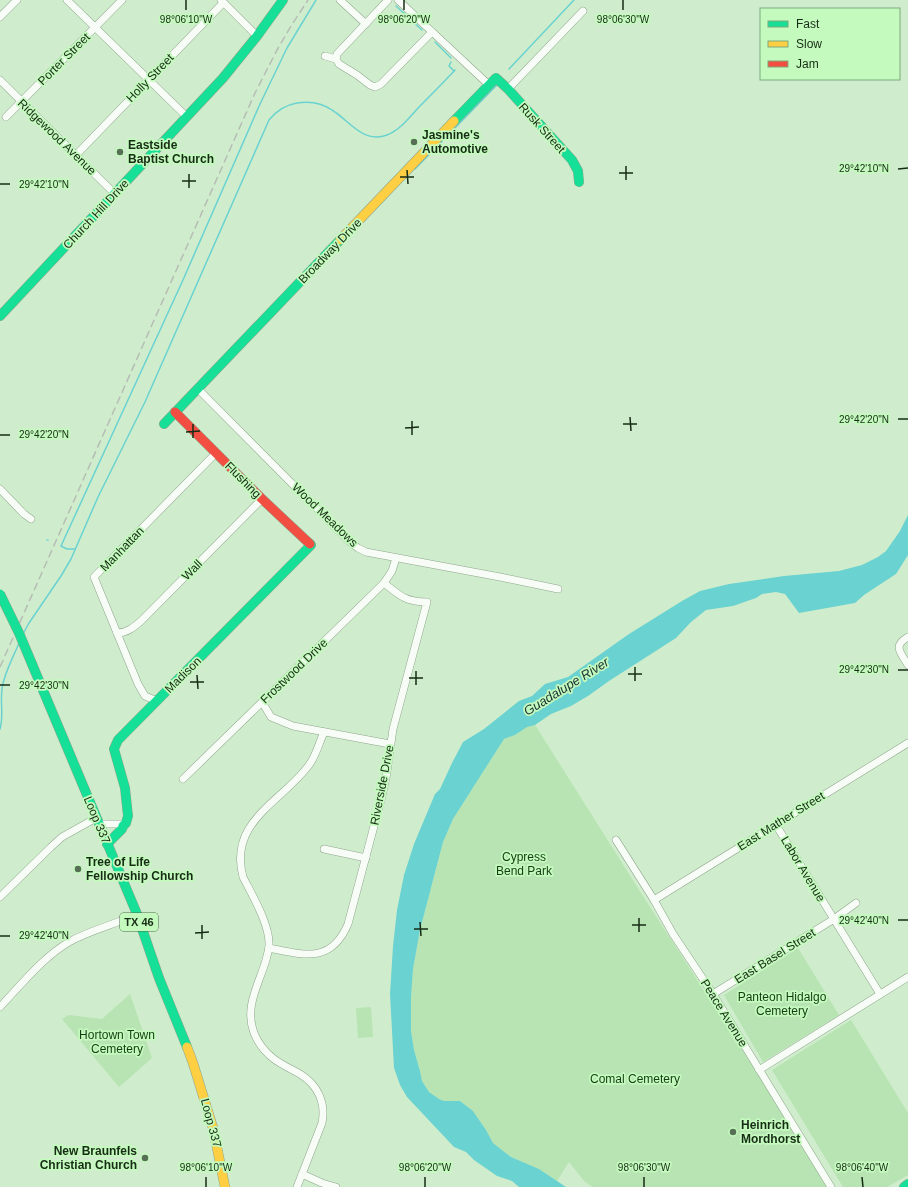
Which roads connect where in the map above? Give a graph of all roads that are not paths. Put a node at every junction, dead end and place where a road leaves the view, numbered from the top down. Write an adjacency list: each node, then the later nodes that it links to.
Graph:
1 (17, 0): 10 (street)
2 (67, 0): 12 (street)
3 (122, 0): 12 (street, Porter Street)
4 (284, 0): 14 (street, Church Hill Drive)
5 (340, 0): 11 (street)
6 (388, 0): 11 (street)
7 (398, 0): 13 (street)
8 (222, 1): 14 (street); 19 (street, Holly Street)
9 (583, 11): 21 (street)
10 (0, 17)
11 (366, 24): 16 (street)
12 (96, 27): 19 (street); 22 (street, Porter Street)
13 (432, 32): 16 (street); 20 (street)
14 (257, 36): 23 (street, Church Hill Drive)
15 (324, 56): 16 (street)
16 (336, 59)
17 (496, 78): 20 (street, Broadway Drive); 21 (street, Rusk Street)
18 (0, 80): 22 (street, Ridgewood Avenue)
19 (148, 80): 23 (street); 25 (street, Holly Street)
20 (489, 85): 29 (street, Broadway Drive)
21 (508, 89): 26 (street, Rusk Street)
22 (21, 102): 24 (street, Porter Street); 25 (street, Ridgewood Avenue)
23 (187, 116): 27 (street, Church Hill Drive)
24 (6, 117)
25 (76, 154): 27 (street, Ridgewood Avenue)
26 (579, 182)
27 (115, 194): 28 (street, Church Hill Drive)
28 (0, 316)
29 (198, 389): 30 (street, Broadway Drive); 37 (street, Wood Meadows)
30 (175, 412): 31 (street, Broadway Drive); 32 (street, Flushing)
31 (164, 424)
32 (216, 453): 34 (street, Flushing); 41 (street, Manhattan)
33 (0, 489): 35 (street)
34 (262, 499): 36 (street, Flushing); 41 (street, Wall)
35 (31, 519)
36 (312, 545): 44 (street, Madison)
37 (396, 558): 38 (street, Frostwood Drive); 39 (street, Wood Meadows)
38 (384, 583): 45 (street, Frostwood Drive); 48 (street, Riverside Drive)
39 (558, 589)
40 (0, 594): 50 (street, Loop 337 / TX 46, bridge)
41 (117, 633): 44 (street, Manhattan)
42 (908, 637): 43 (street)
43 (908, 665)
44 (156, 701): 52 (street, Madison)
45 (262, 702): 46 (street); 49 (street, Frostwood Drive)
46 (324, 732): 48 (street); 62 (street)
47 (908, 743): 51 (street, East Mather Street)
48 (390, 744): 56 (street, Riverside Drive)
49 (183, 779)
50 (98, 821): 52 (street); 54 (street, Loop 337 / TX 46); 57 (street)
51 (776, 825): 58 (street, East Mather Street); 61 (street, Labor Avenue)
52 (123, 826): 54 (street, Madison)
53 (616, 840): 58 (street, Peace Avenue)
54 (107, 844): 60 (street, Loop 337 / TX 46)
55 (324, 849): 56 (street)
56 (366, 858): 62 (street, Riverside Drive)
57 (0, 897)
58 (654, 900): 64 (street, Peace Avenue)
59 (856, 903): 61 (street, East Basel Street)
60 (137, 914): 66 (street); 70 (street, Loop 337 / TX 46)
61 (834, 919): 64 (street, East Basel Street); 65 (street, Labor Avenue)
62 (269, 948): 68 (street)
63 (908, 977): 65 (street)
64 (713, 994): 67 (street, Peace Avenue)
65 (880, 994): 67 (street)
66 (0, 1008)
67 (759, 1070): 73 (street, Peace Avenue)
68 (302, 1174): 71 (street); 72 (street)
69 (908, 1184): 74 (street)
70 (224, 1187)
71 (297, 1187)
72 (336, 1187)
73 (831, 1187)
74 (904, 1187)

